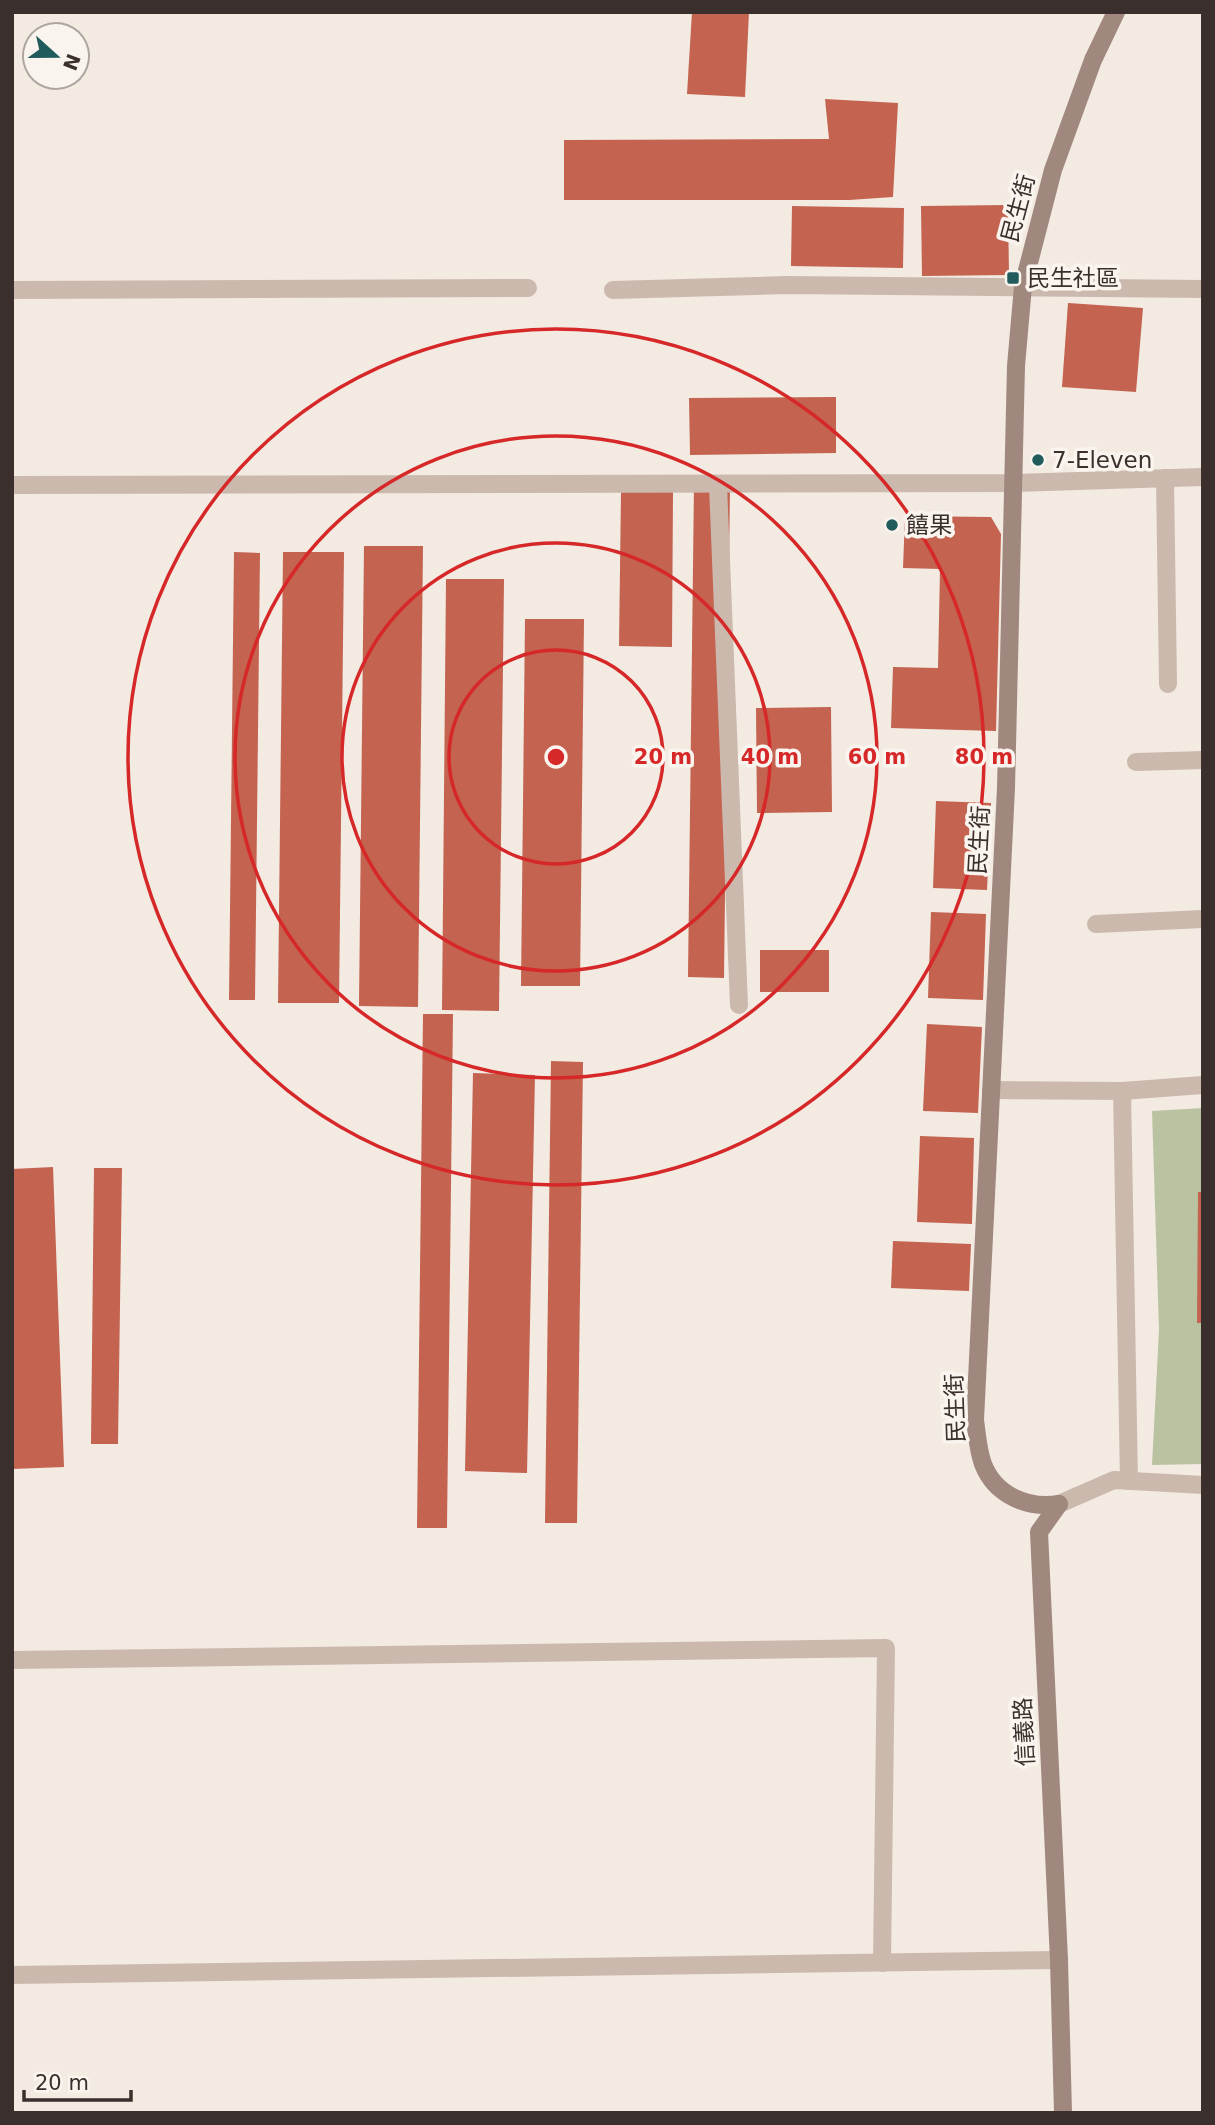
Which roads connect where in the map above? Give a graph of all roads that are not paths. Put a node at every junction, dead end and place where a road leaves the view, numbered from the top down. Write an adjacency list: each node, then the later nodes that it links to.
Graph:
1 (1116, 12): 2 (street, 民生街)
2 (1023, 286): 4 (street); 6 (street); 9 (street, 民生街)
3 (528, 288): 5 (street)
4 (1203, 289)
5 (12, 290)
6 (613, 290)
7 (1203, 477): 8 (street)
8 (1165, 478): 9 (street); 12 (street)
9 (1014, 483): 11 (street); 19 (street, 民生街)
10 (12, 485): 11 (street)
11 (718, 485): 17 (street)
12 (1168, 684)
13 (1203, 760): 14 (street)
14 (1136, 762)
15 (1203, 919): 16 (street)
16 (1096, 924)
17 (739, 1005)
18 (1203, 1085): 20 (street)
19 (991, 1090): 20 (street); 23 (street, 民生街)
20 (1122, 1091): 21 (street)
21 (1129, 1481): 22 (street); 23 (street)
22 (1203, 1485)
23 (1059, 1504): 25 (street, 信義路)
24 (12, 1660): 26 (street)
25 (1059, 1960): 26 (street); 28 (street, 信義路)
26 (882, 1963): 27 (street)
27 (12, 1975)
28 (1063, 2113)

